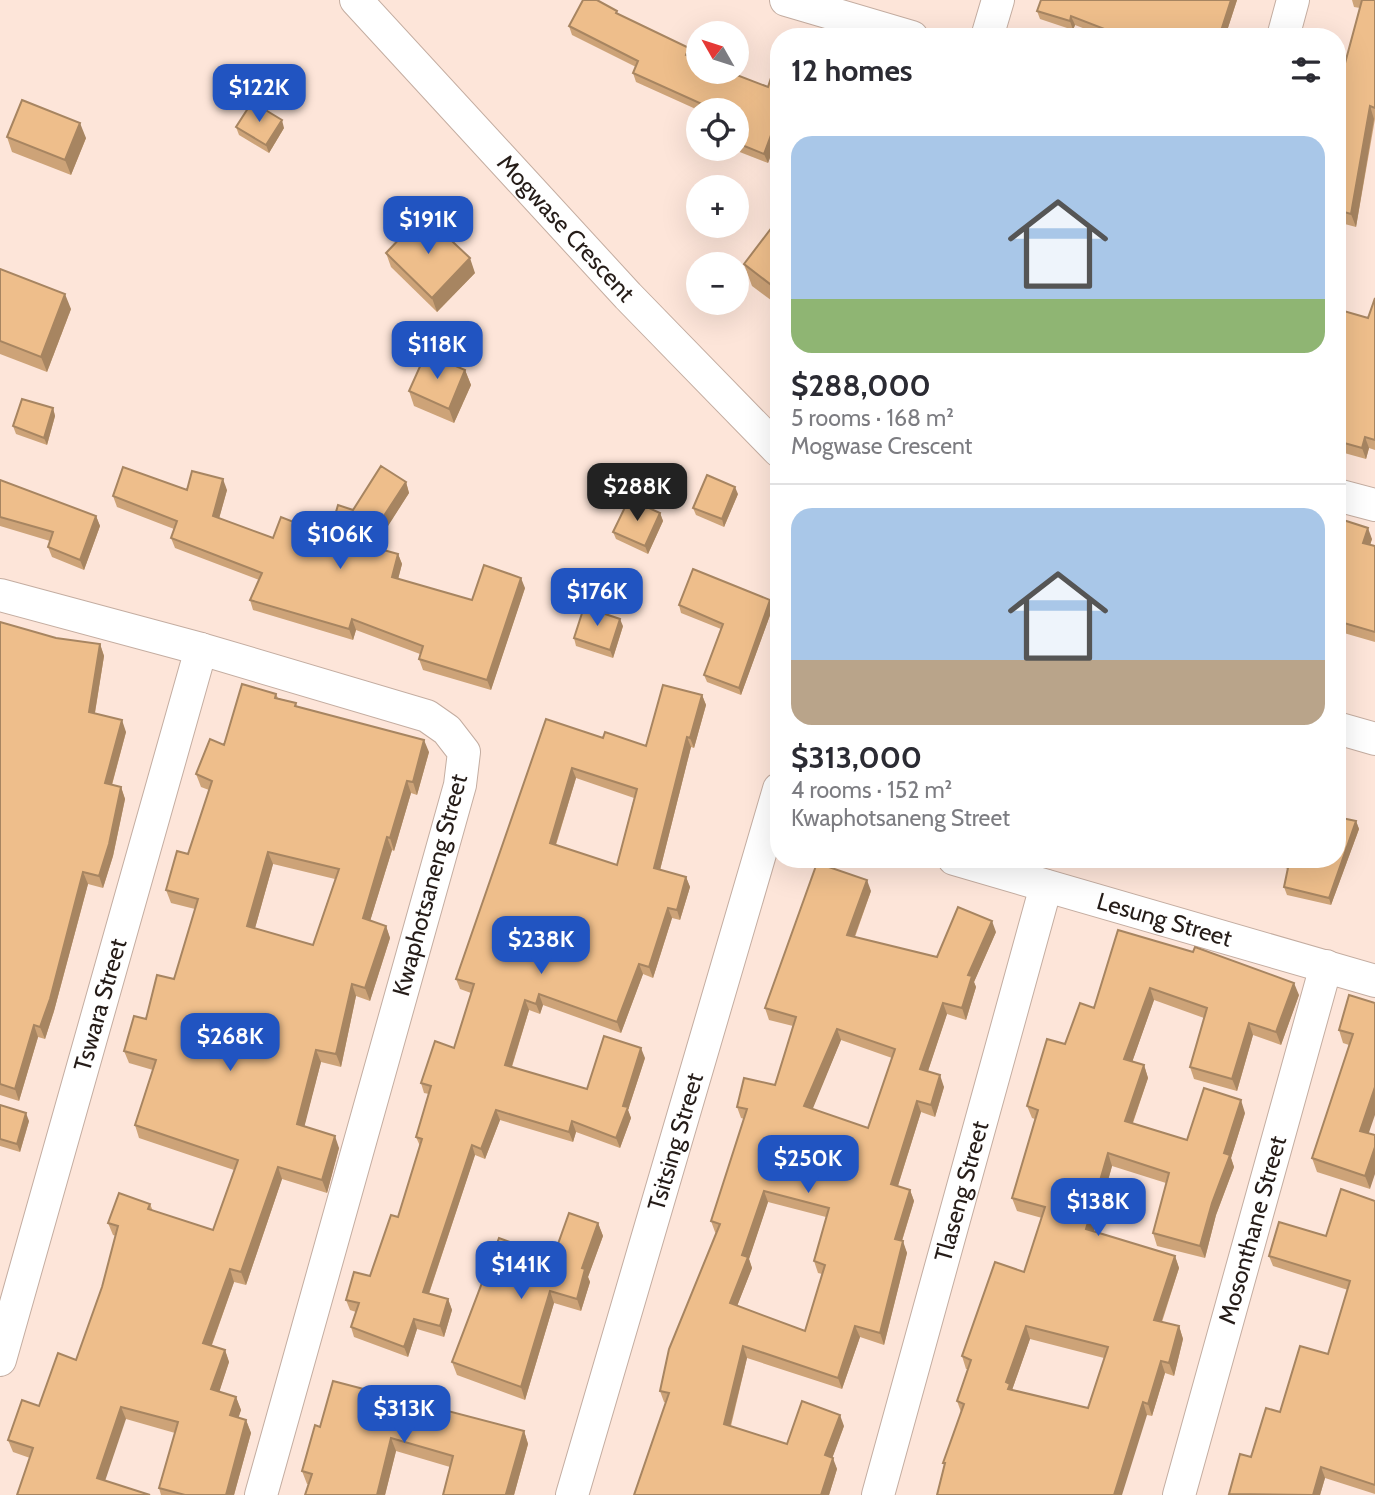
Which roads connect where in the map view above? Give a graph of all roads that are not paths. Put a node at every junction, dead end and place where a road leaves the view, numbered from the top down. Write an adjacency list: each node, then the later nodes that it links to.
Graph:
1 (356, 0): 8 (street, Mogwase Crescent)
2 (786, 0): 5 (street)
3 (998, 0): 6 (street)
4 (1293, 0): 7 (street)
5 (881, 28)
6 (990, 28)
7 (1285, 28)
8 (770, 442)
9 (1346, 497): 10 (street)
10 (1375, 505)
11 (0, 595): 12 (street, Kwaphotsaneng Street)
12 (201, 649): 20 (street, Tswara Street); 21 (street, Kwaphotsaneng Street)
13 (1346, 731): 14 (street)
14 (1375, 739)
15 (770, 825): 22 (street, Tsitsing Street)
16 (985, 868): 17 (street, Lesung Street)
17 (1046, 886): 18 (street, Lesung Street); 23 (street, Tlaseng Street)
18 (1326, 966): 19 (street, Lesung Street); 24 (street, Mosonthane Street)
19 (1375, 981)
20 (0, 1360)
21 (261, 1495)
22 (572, 1495)
23 (878, 1495)
24 (1179, 1495)

